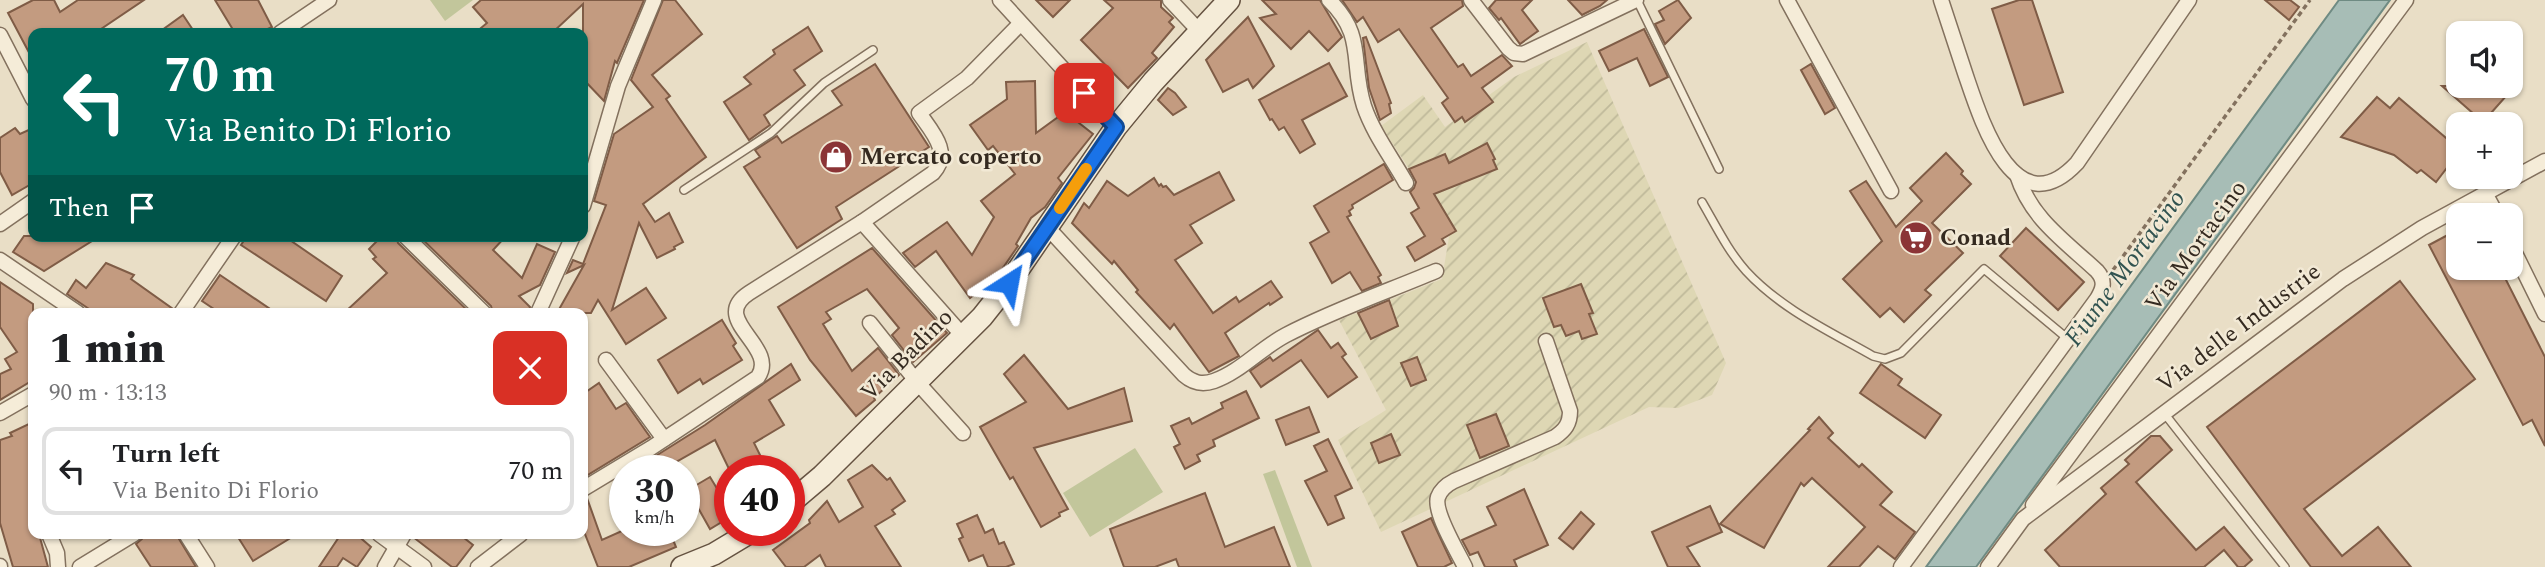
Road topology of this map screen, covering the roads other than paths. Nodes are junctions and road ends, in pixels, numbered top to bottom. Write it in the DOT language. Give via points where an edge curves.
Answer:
graph roads {
  1 [pos="329,0"];
  2 [pos="654,0"];
  3 [pos="1000,0"];
  4 [pos="1170,0"];
  5 [pos="1229,0"];
  6 [pos="1329,0"];
  7 [pos="1471,0"];
  8 [pos="1636,0"];
  9 [pos="1787,0"];
  10 [pos="1941,0"];
  11 [pos="2189,0"];
  12 [pos="2406,0"];
  13 [pos="1020,24"];
  14 [pos="287,28"];
  15 [pos="1200,32"];
  16 [pos="0,35"];
  17 [pos="873,50"];
  18 [pos="28,89"];
  19 [pos="1116,127"];
  20 [pos="2545,161"];
  21 [pos="1719,169"];
  22 [pos="2017,174"];
  23 [pos="1406,183"];
  24 [pos="588,189"];
  25 [pos="684,190"];
  26 [pos="1891,191"];
  27 [pos="2486,193"];
  28 [pos="1702,202"];
  29 [pos="2491,203"];
  30 [pos="28,204"];
  31 [pos="862,222"];
  32 [pos="0,224"];
  33 [pos="1047,227"];
  34 [pos="230,242"];
  35 [pos="411,242"];
  36 [pos="570,242"];
  37 [pos="0,260"];
  38 [pos="2523,269"];
  39 [pos="1436,271"];
  40 [pos="71,308"];
  41 [pos="184,308"];
  42 [pos="479,308"];
  43 [pos="540,308"];
  44 [pos="2545,314"];
  45 [pos="870,323"];
  46 [pos="964,337"];
  47 [pos="2067,338"];
  48 [pos="1546,341"];
  49 [pos="606,360"];
  50 [pos="917,382"];
  51 [pos="28,397"];
  52 [pos="0,413"];
  53 [pos="2163,413"];
  54 [pos="963,433"];
  55 [pos="664,439"];
  56 [pos="588,486"];
  57 [pos="805,490"];
  58 [pos="2023,519"];
  59 [pos="51,539"];
  60 [pos="126,539"];
  61 [pos="189,539"];
  62 [pos="386,539"];
  63 [pos="401,539"];
  64 [pos="514,539"];
  65 [pos="728,546"];
  66 [pos="396,547"];
  67 [pos="690,566"];
  68 [pos="58,567"];
  69 [pos="80,567"];
  70 [pos="207,567"];
  71 [pos="385,567"];
  72 [pos="424,567"];
  73 [pos="478,567"];
  74 [pos="1465,567"];
  75 [pos="1901,567"];
  76 [pos="1987,567"];
  77 [pos="2285,567"];
  1 -- 14 [label="street"];
  2 -- 24 [label="street" via="614,98"];
  3 -- 13 [label="street"];
  4 -- 15 [label="street"];
  5 -- 15 [label="street, Via Badino"];
  6 -- 23 [label="street" via="1351,29 1365,108"];
  7 -- 8 [label="street" via="1508,48 1523,54"];
  8 -- 21 [label="lane"];
  9 -- 26 [label="street"];
  10 -- 22 [label="street" via="1982,122 1997,152"];
  11 -- 22 [label="street" via="2073,167 2044,184 2030,183"];
  12 -- 58 [label="street, Via Mortacino"];
  13 -- 19 [label="street"];
  13 -- 31 [label="street" via="967,78 919,113 940,146 938,168"];
  15 -- 19 [label="street, Via Badino"];
  16 -- 18 [label="street"];
  17 -- 25 [label="lane" via="818,88 777,128"];
  19 -- 33 [label="street, Via Badino"];
  20 -- 27 [label="street, Via delle Industrie"];
  22 -- 47 [label="street" via="2041,220 2097,271 2104,283"];
  27 -- 29 [label="street"];
  27 -- 53 [label="street, Via delle Industrie" via="2350,275"];
  28 -- 47 [label="lane" via="1730,251 1754,279 1789,308 1873,356 1885,359 1901,353 1984,269"];
  30 -- 32 [label="street"];
  31 -- 46 [label="street"];
  31 -- 55 [label="street" via="749,293 736,306 739,322 762,360 761,372"];
  33 -- 39 [label="street" via="1184,375 1197,383 1227,375 1301,327"];
  33 -- 46 [label="street, Via Badino"];
  34 -- 41 [label="street"];
  35 -- 42 [label="street"];
  36 -- 43 [label="street"];
  37 -- 40 [label="street"];
  38 -- 44 [label="street"];
  45 -- 50 [label="street"];
  46 -- 50 [label="street, Via Badino"];
  47 -- 75 [label="street"];
  48 -- 74 [label="street" via="1569,408 1565,429 1454,481 1438,496 1440,514"];
  49 -- 55 [label="street"];
  50 -- 54 [label="street"];
  50 -- 57 [label="street, Via Badino"];
  51 -- 52 [label="street"];
  53 -- 58 [label="street, Via delle Industrie"];
  53 -- 77 [label="lane"];
  55 -- 56 [label="street"];
  58 -- 76 [label="street, Via delle Industrie"];
  59 -- 68 [label="street"];
  60 -- 69 [label="street"];
  61 -- 70 [label="street"];
  62 -- 66 [label="street"];
  63 -- 66 [label="street"];
  64 -- 73 [label="street"];
  65 -- 67 [label="street"];
  66 -- 71 [label="street"];
  66 -- 72 [label="street"];
}
